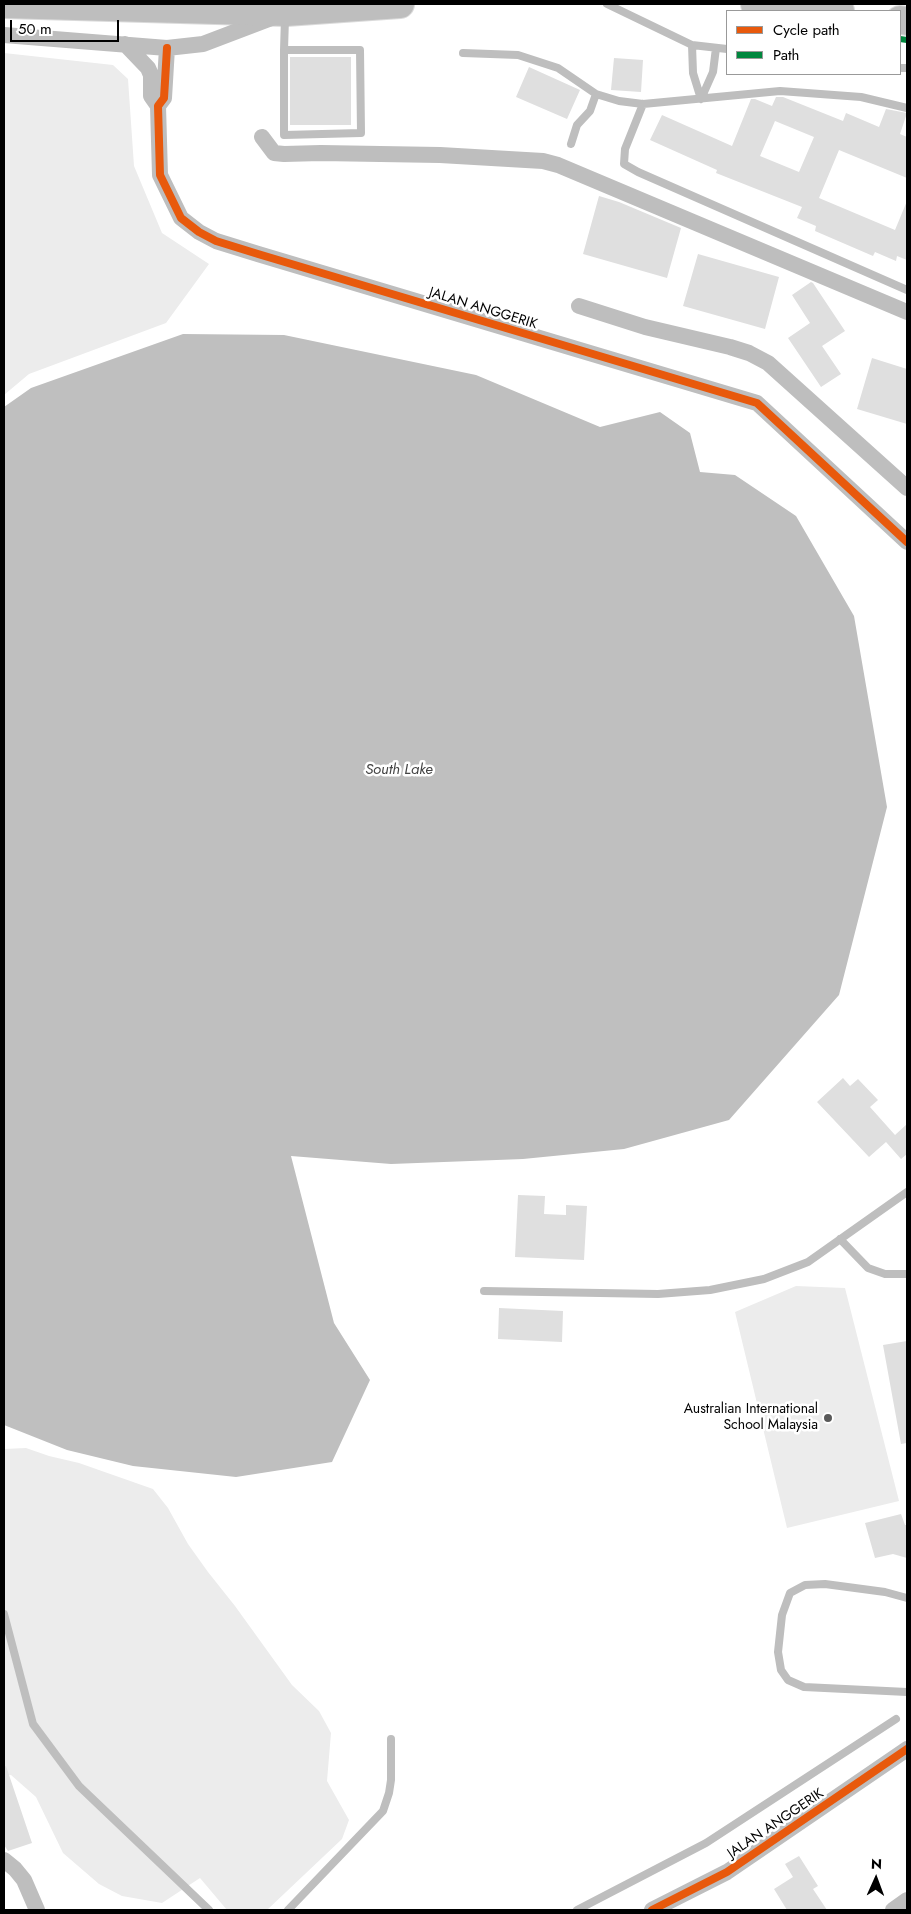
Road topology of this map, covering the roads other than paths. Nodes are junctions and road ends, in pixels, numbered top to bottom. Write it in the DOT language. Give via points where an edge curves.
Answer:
graph roads {
  1 [pos="4,4"];
  2 [pos="400,4"];
  3 [pos="607,4"];
  4 [pos="755,4"];
  5 [pos="824,8"];
  6 [pos="286,12"];
  7 [pos="4,35"];
  8 [pos="126,44"];
  9 [pos="692,45"];
  10 [pos="167,48"];
  11 [pos="716,48"];
  12 [pos="726,49"];
  13 [pos="284,50"];
  14 [pos="463,53"];
  15 [pos="596,94"];
  16 [pos="701,98"];
  17 [pos="643,104"];
  18 [pos="158,106"];
  19 [pos="907,108"];
  20 [pos="262,137"];
  21 [pos="571,144"];
  22 [pos="907,290"];
  23 [pos="580,306"];
  24 [pos="907,312"];
  25 [pos="907,488"];
  26 [pos="907,540"];
  27 [pos="907,1192"];
  28 [pos="840,1239"];
  29 [pos="907,1274"];
  30 [pos="484,1291"];
  31 [pos="907,1598"];
  32 [pos="4,1614"];
  33 [pos="907,1692"];
  34 [pos="896,1719"];
  35 [pos="391,1739"];
  36 [pos="907,1749"];
  37 [pos="4,1860"];
  38 [pos="907,1900"];
  39 [pos="37,1910"];
  40 [pos="209,1910"];
  41 [pos="288,1910"];
  42 [pos="577,1910"];
  43 [pos="652,1910"];
  44 [pos="893,1910"];
  1 -- 6 [label="highway"];
  2 -- 6 [label="highway"];
  3 -- 9 [label="lane"];
  4 -- 5 [label="highway"];
  6 -- 10 [label="street" via="203,44"];
  6 -- 13 [label="lane"];
  7 -- 8 [label="street"];
  8 -- 10 [label="street"];
  8 -- 18 [label="street, JALAN ANGGERIK" via="148,68 151,96"];
  9 -- 11 [label="lane"];
  9 -- 16 [label="lane" via="693,73"];
  10 -- 18 [label="street, JALAN ANGGERIK" via="164,98"];
  11 -- 12 [label="lane"];
  11 -- 16 [label="lane" via="713,72"];
  13 -- 13 [label="lane" via="284,135 361,133 360,50"];
  14 -- 15 [label="lane" via="518,55 558,68"];
  15 -- 17 [label="lane"];
  15 -- 21 [label="lane" via="590,111 577,125"];
  16 -- 17 [label="lane"];
  16 -- 19 [label="lane" via="780,91 861,97"];
  17 -- 22 [label="lane" via="625,150 624,164"];
  18 -- 26 [label="street, JALAN ANGGERIK" via="160,175 181,218 199,232 258,254 757,403"];
  20 -- 24 [label="street" via="274,153 284,154 430,155 543,161"];
  23 -- 25 [label="street" via="645,327 730,347 768,363"];
  27 -- 28 [label="lane"];
  28 -- 29 [label="lane" via="868,1268 885,1274"];
  28 -- 30 [label="lane" via="808,1262 764,1279 710,1290 658,1294"];
  31 -- 33 [label="lane" via="885,1592 805,1584 790,1593 778,1634 778,1652 781,1670 788,1680 804,1687"];
  32 -- 40 [label="lane" via="33,1724 79,1786"];
  34 -- 42 [label="lane" via="706,1843"];
  35 -- 41 [label="lane" via="391,1780 383,1811"];
  36 -- 43 [label="street, JALAN ANGGERIK" via="727,1872"];
  37 -- 39 [label="street" via="24,1880"];
  38 -- 44 [label="street"];
}
